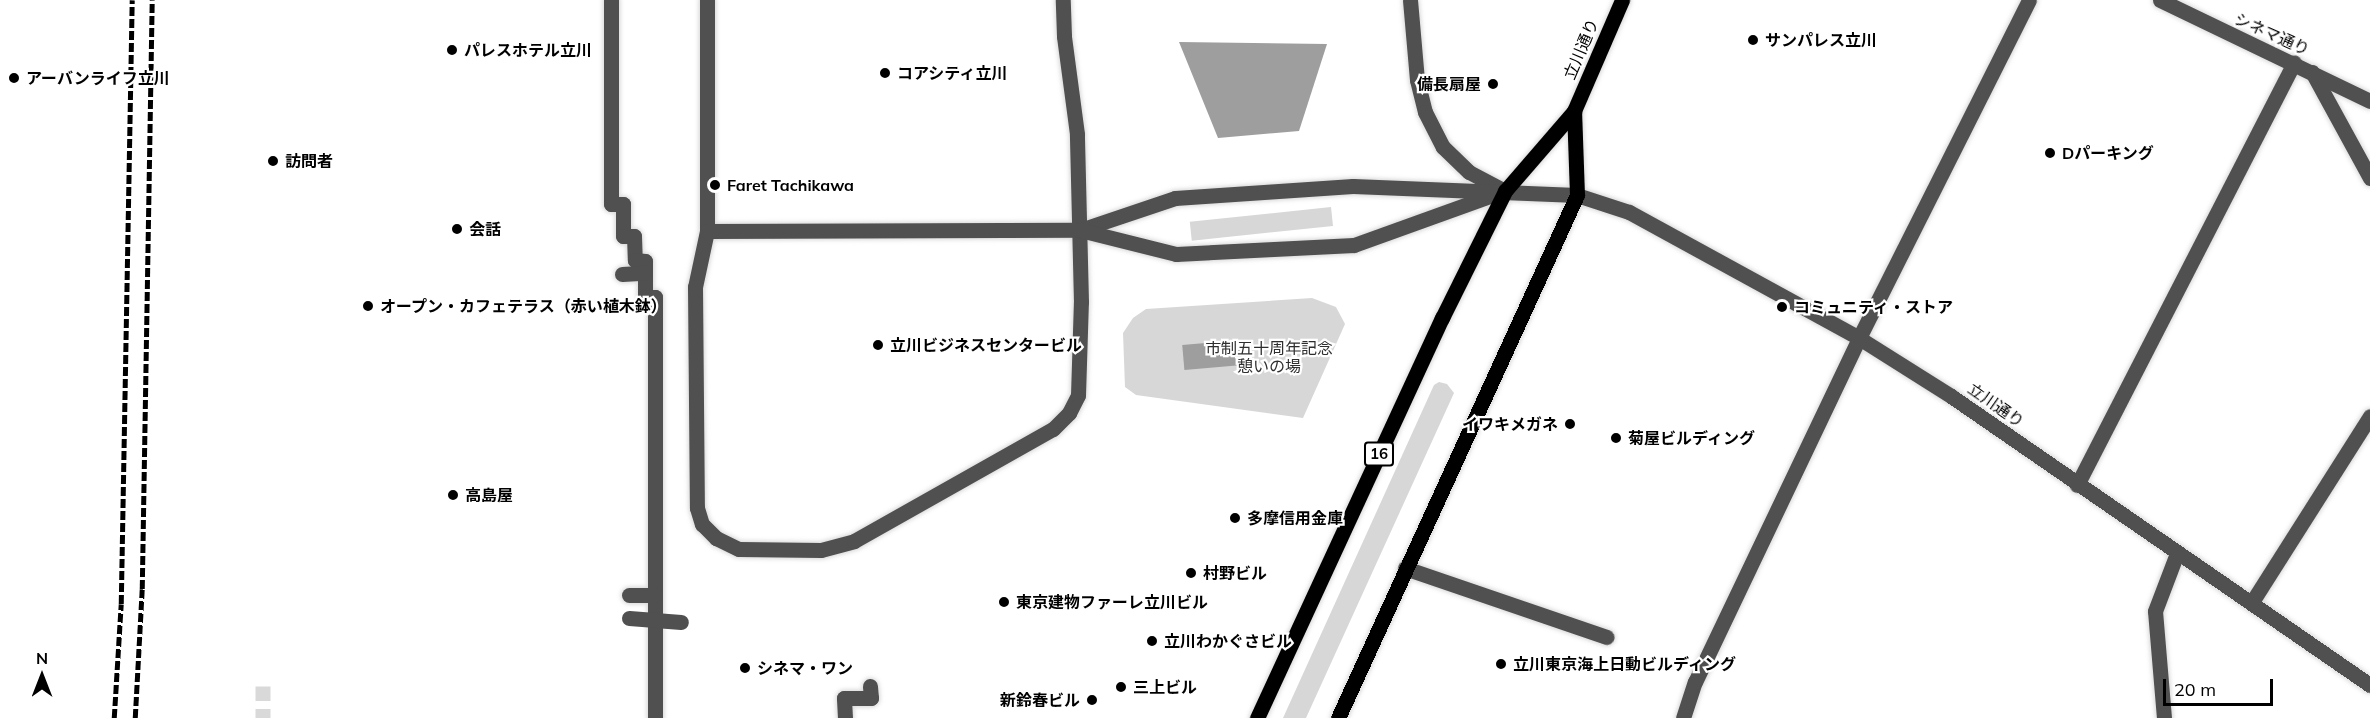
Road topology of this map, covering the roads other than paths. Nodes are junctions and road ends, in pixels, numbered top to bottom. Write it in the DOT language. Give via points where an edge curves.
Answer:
graph roads {
  1 [pos="611,0"];
  2 [pos="707,0"];
  3 [pos="1064,0"];
  4 [pos="1410,0"];
  5 [pos="1622,0"];
  6 [pos="2029,0"];
  7 [pos="2160,0"];
  8 [pos="2294,63"];
  9 [pos="2312,72"];
  10 [pos="2370,102"];
  11 [pos="1574,111"];
  12 [pos="2370,178"];
  13 [pos="1505,191"];
  14 [pos="1577,195"];
  15 [pos="1080,230"];
  16 [pos="707,231"];
  17 [pos="644,273"];
  18 [pos="622,274"];
  19 [pos="1859,338"];
  20 [pos="2370,416"];
  21 [pos="2078,485"];
  22 [pos="2177,553"];
  23 [pos="1405,568"];
  24 [pos="629,595"];
  25 [pos="655,595"];
  26 [pos="2252,602"];
  27 [pos="629,618"];
  28 [pos="681,622"];
  29 [pos="1607,637"];
  30 [pos="2370,685"];
  31 [pos="870,686"];
  32 [pos="655,718"];
  33 [pos="845,718"];
  34 [pos="1257,718"];
  35 [pos="1338,718"];
  36 [pos="1683,718"];
  37 [pos="2164,718"];
  1 -- 17 [label="street" via="606,184 611,204 623,204 623,236 634,236 635,260 645,261"];
  2 -- 16 [label="street"];
  3 -- 15 [label="street" via="1064,36 1077,134"];
  4 -- 13 [label="street" via="1417,80 1425,112 1443,147 1469,172"];
  5 -- 11 [label="main road, 立川通り / 16"];
  6 -- 19 [label="street"];
  7 -- 8 [label="street, シネマ通り"];
  8 -- 9 [label="street, シネマ通り"];
  8 -- 21 [label="street"];
  9 -- 10 [label="street, シネマ通り"];
  9 -- 12 [label="street"];
  11 -- 13 [label="main road, 16"];
  11 -- 14 [label="main road, 16"];
  13 -- 14 [label="street, 立川通り"];
  13 -- 15 [label="street, 立川通り" via="1353,186 1175,198"];
  13 -- 15 [label="street" via="1354,245 1176,254"];
  13 -- 34 [label="main road, 16"];
  14 -- 19 [label="street, 立川通り" via="1629,212"];
  14 -- 23 [label="main road, 16"];
  15 -- 16 [label="street"];
  15 -- 16 [label="street" via="1078,395 1069,413 1053,429 854,541 821,550 739,549 716,538 702,524 694,482 695,287"];
  17 -- 18 [label="street"];
  17 -- 25 [label="street" via="645,297 655,297"];
  19 -- 21 [label="street, 立川通り" via="1951,396"];
  19 -- 36 [label="street" via="1695,682"];
  20 -- 26 [label="street"];
  21 -- 22 [label="street, 立川通り"];
  22 -- 26 [label="street, 立川通り"];
  22 -- 37 [label="street" via="2156,611"];
  23 -- 29 [label="street"];
  23 -- 35 [label="main road, 16"];
  24 -- 25 [label="street"];
  25 -- 32 [label="street"];
  26 -- 30 [label="street, 立川通り"];
  27 -- 28 [label="street, bridge"];
  31 -- 33 [label="street" via="871,698 844,698"];
}
